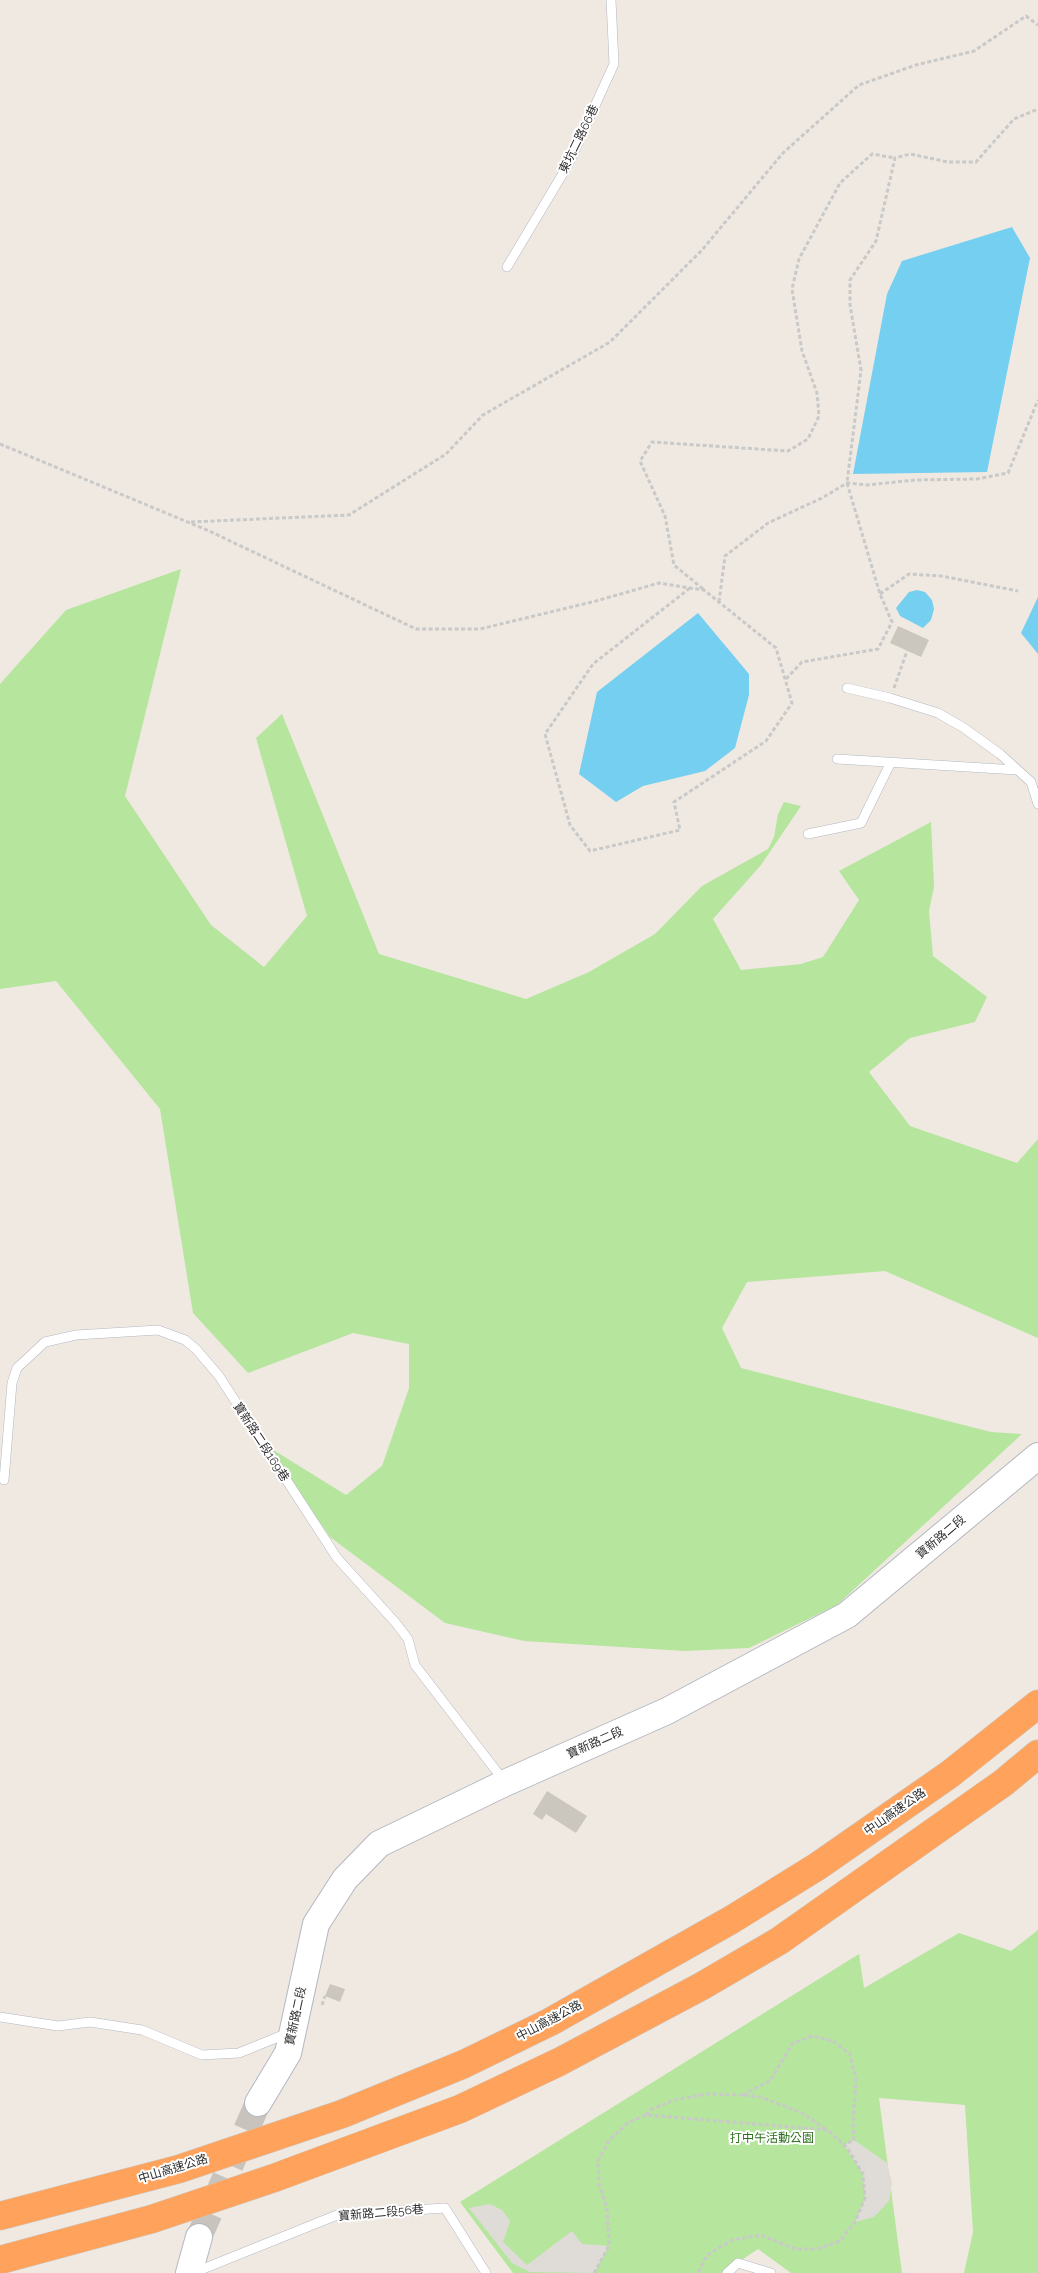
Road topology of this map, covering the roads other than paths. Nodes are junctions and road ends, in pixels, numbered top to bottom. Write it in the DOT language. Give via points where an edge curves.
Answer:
graph roads {
  1 [pos="611,0"];
  2 [pos="507,266"];
  3 [pos="847,688"];
  4 [pos="837,758"];
  5 [pos="891,762"];
  6 [pos="1017,770"];
  7 [pos="1038,804"];
  8 [pos="808,834"];
  9 [pos="1038,1456"];
  10 [pos="4,1480"];
  11 [pos="1038,1704"];
  12 [pos="1038,1754"];
  13 [pos="506,1783"];
  14 [pos="0,2018"];
  15 [pos="293,2030"];
  16 [pos="258,2103"];
  17 [pos="0,2216"];
  18 [pos="199,2237"];
  19 [pos="0,2260"];
  20 [pos="191,2273"];
  21 [pos="486,2273"];
  22 [pos="727,2273"];
  23 [pos="771,2273"];
  1 -- 2 [label="lane, 東坑二路66巷" via="614,64 568,165"];
  3 -- 6 [label="lane" via="938,714 964,728"];
  4 -- 5 [label="lane"];
  5 -- 6 [label="lane"];
  5 -- 8 [label="lane" via="861,823"];
  6 -- 7 [label="lane" via="1031,782"];
  9 -- 13 [label="street, 寶新路二段" via="847,1615 667,1712"];
  10 -- 13 [label="lane, 寶新路二段169巷" via="12,1383 17,1368 46,1342 76,1335 158,1330 185,1340 196,1348 219,1376 337,1558 408,1639 415,1665"];
  11 -- 17 [label="highway, 中山高速公路" via="950,1774 818,1866 731,1920 550,2022 464,2064 342,2114 179,2168"];
  12 -- 19 [label="highway" via="1003,1783 779,1941 559,2062 460,2109 274,2178 152,2219"];
  13 -- 15 [label="street, 寶新路二段" via="379,1844 345,1879 316,1924"];
  14 -- 15 [label="lane" via="58,2026 90,2022 142,2030 202,2055 239,2053"];
  15 -- 16 [label="street, 寶新路二段" via="288,2053"];
  18 -- 20 [label="street"];
  20 -- 21 [label="lane, 寶新路二段56巷" via="337,2215 445,2208"];
  22 -- 23 [label="lane" via="738,2263"];
}
